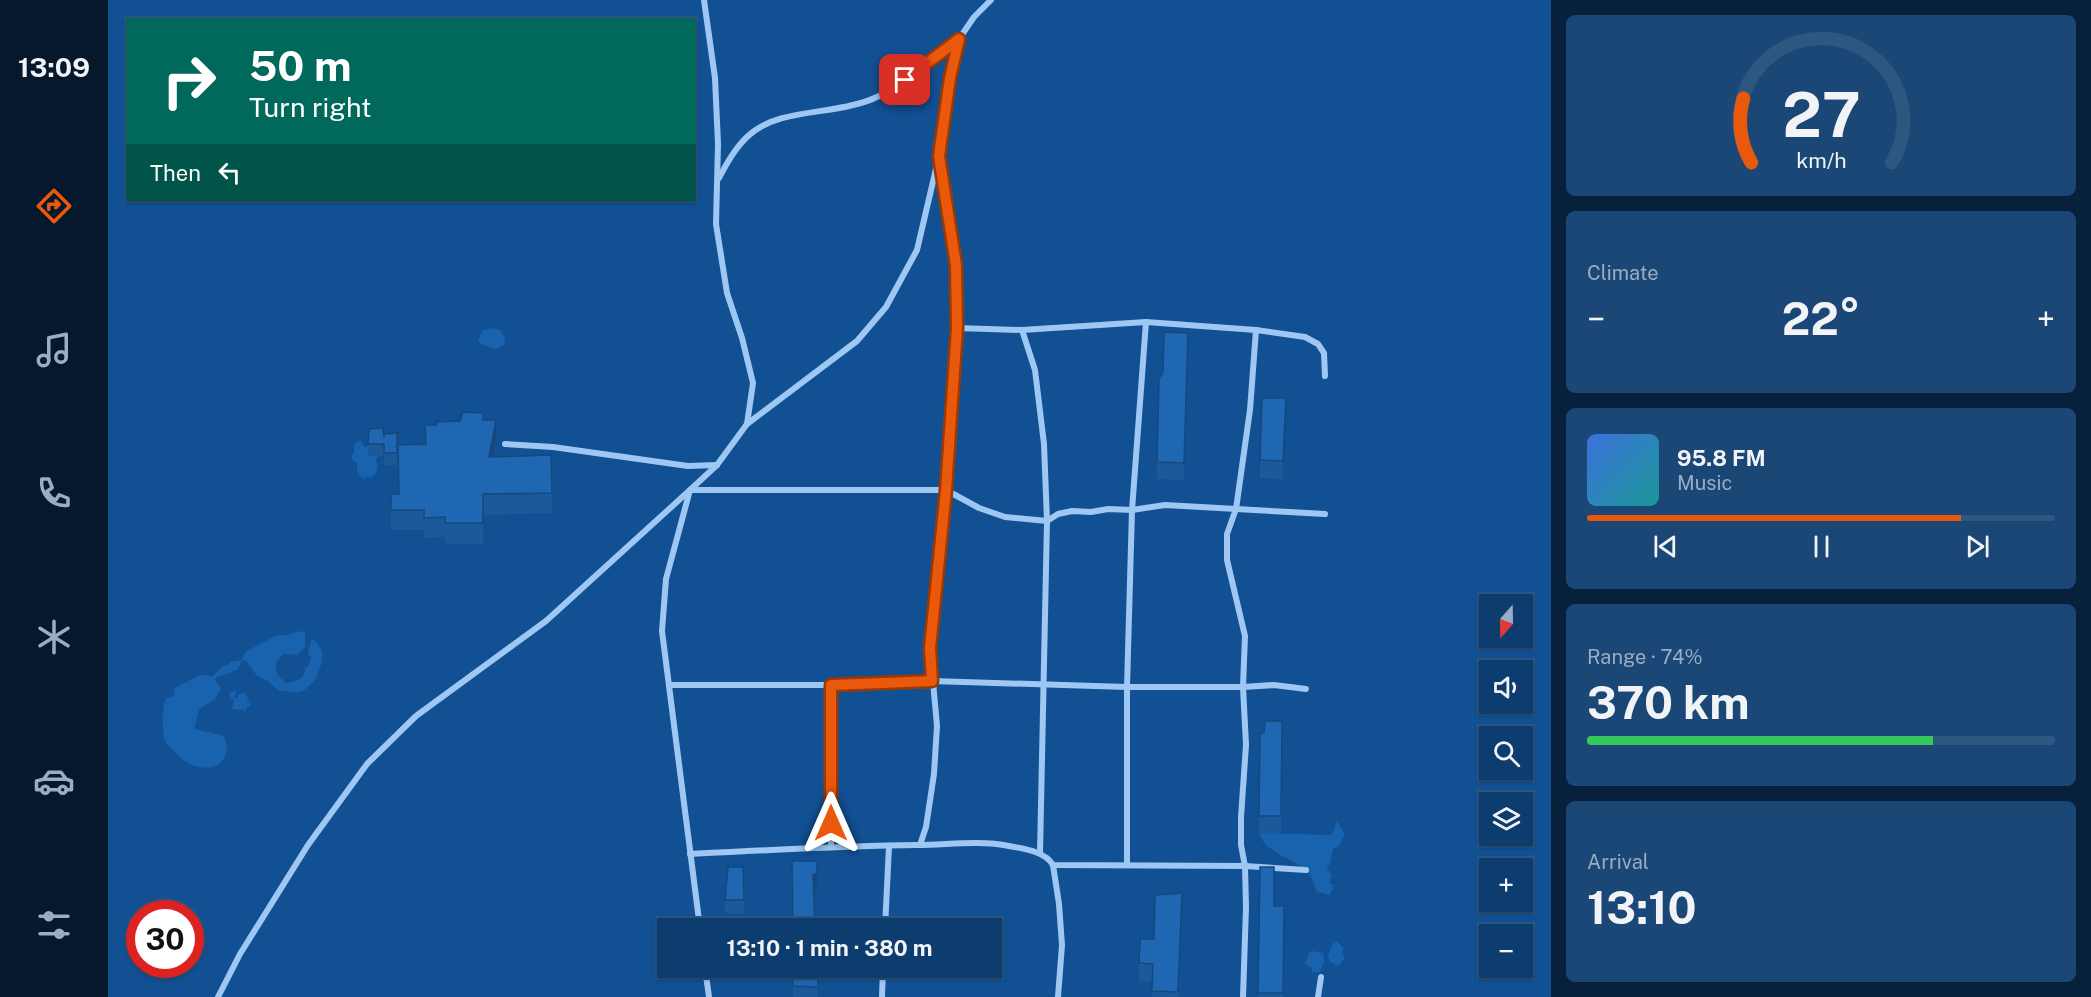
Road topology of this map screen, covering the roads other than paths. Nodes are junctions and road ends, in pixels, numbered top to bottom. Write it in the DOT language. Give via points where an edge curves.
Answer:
graph roads {
  1 [pos="704,0"];
  2 [pos="992,0"];
  3 [pos="959,39"];
  4 [pos="939,156"];
  5 [pos="717,181"];
  6 [pos="1146,322"];
  7 [pos="957,328"];
  8 [pos="1022,330"];
  9 [pos="1256,330"];
  10 [pos="1325,376"];
  11 [pos="747,424"];
  12 [pos="505,444"];
  13 [pos="717,465"];
  14 [pos="690,490"];
  15 [pos="946,490"];
  16 [pos="1236,509"];
  17 [pos="1132,510"];
  18 [pos="1325,514"];
  19 [pos="1047,521"];
  20 [pos="932,681"];
  21 [pos="1043,684"];
  22 [pos="669,685"];
  23 [pos="831,685"];
  24 [pos="1126,687"];
  25 [pos="1243,687"];
  26 [pos="1306,689"];
  27 [pos="920,845"];
  28 [pos="831,846"];
  29 [pos="889,846"];
  30 [pos="1040,853"];
  31 [pos="690,854"];
  32 [pos="1127,864"];
  33 [pos="1053,865"];
  34 [pos="1245,866"];
  35 [pos="1306,870"];
  36 [pos="699,918"];
  37 [pos="885,918"];
  38 [pos="1321,977"];
  39 [pos="706,978"];
  40 [pos="883,978"];
  41 [pos="218,997"];
  42 [pos="709,997"];
  43 [pos="882,997"];
  44 [pos="1058,997"];
  45 [pos="1243,997"];
  46 [pos="1318,997"];
  1 -- 5 [label="street" via="715,78"];
  2 -- 3 [label="street"];
  3 -- 4 [label="street"];
  3 -- 5 [label="street" via="882,95 769,123 749,135 732,154"];
  4 -- 7 [label="street" via="956,265"];
  4 -- 11 [label="street" via="917,250 886,307 857,341"];
  5 -- 11 [label="street" via="716,224 727,293 753,384"];
  6 -- 8 [label="street"];
  6 -- 9 [label="street"];
  6 -- 17 [label="street"];
  7 -- 8 [label="street"];
  7 -- 15 [label="street"];
  8 -- 19 [label="street" via="1035,370 1044,444"];
  9 -- 10 [label="street" via="1305,337 1318,344 1324,353"];
  9 -- 16 [label="street"];
  11 -- 13 [label="street"];
  12 -- 13 [label="street" via="688,466"];
  13 -- 14 [label="street"];
  14 -- 15 [label="street"];
  14 -- 22 [label="street" via="666,579 662,631"];
  14 -- 41 [label="street" via="546,621 416,717 367,764 308,845"];
  15 -- 19 [label="street" via="1005,517"];
  15 -- 20 [label="street" via="930,648"];
  16 -- 17 [label="street" via="1165,505"];
  16 -- 18 [label="street"];
  16 -- 25 [label="street" via="1227,534 1227,560 1245,636"];
  17 -- 19 [label="street" via="1072,511"];
  17 -- 24 [label="street"];
  19 -- 21 [label="street"];
  20 -- 21 [label="street"];
  20 -- 23 [label="street"];
  20 -- 27 [label="street" via="937,726 934,774"];
  21 -- 24 [label="street"];
  21 -- 30 [label="street"];
  22 -- 23 [label="street"];
  22 -- 31 [label="street"];
  23 -- 28 [label="street"];
  24 -- 25 [label="street"];
  24 -- 32 [label="street"];
  25 -- 26 [label="street"];
  25 -- 34 [label="street" via="1246,745 1241,845"];
  27 -- 29 [label="street"];
  27 -- 30 [label="street" via="1007,845"];
  28 -- 29 [label="street"];
  28 -- 31 [label="street"];
  29 -- 37 [label="street"];
  30 -- 33 [label="street"];
  31 -- 36 [label="street"];
  32 -- 33 [label="street"];
  32 -- 34 [label="street"];
  33 -- 44 [label="street" via="1062,945"];
  34 -- 35 [label="street"];
  34 -- 45 [label="street"];
  38 -- 46 [label="street"];
  39 -- 42 [label="street"];
  40 -- 43 [label="street"];
}
